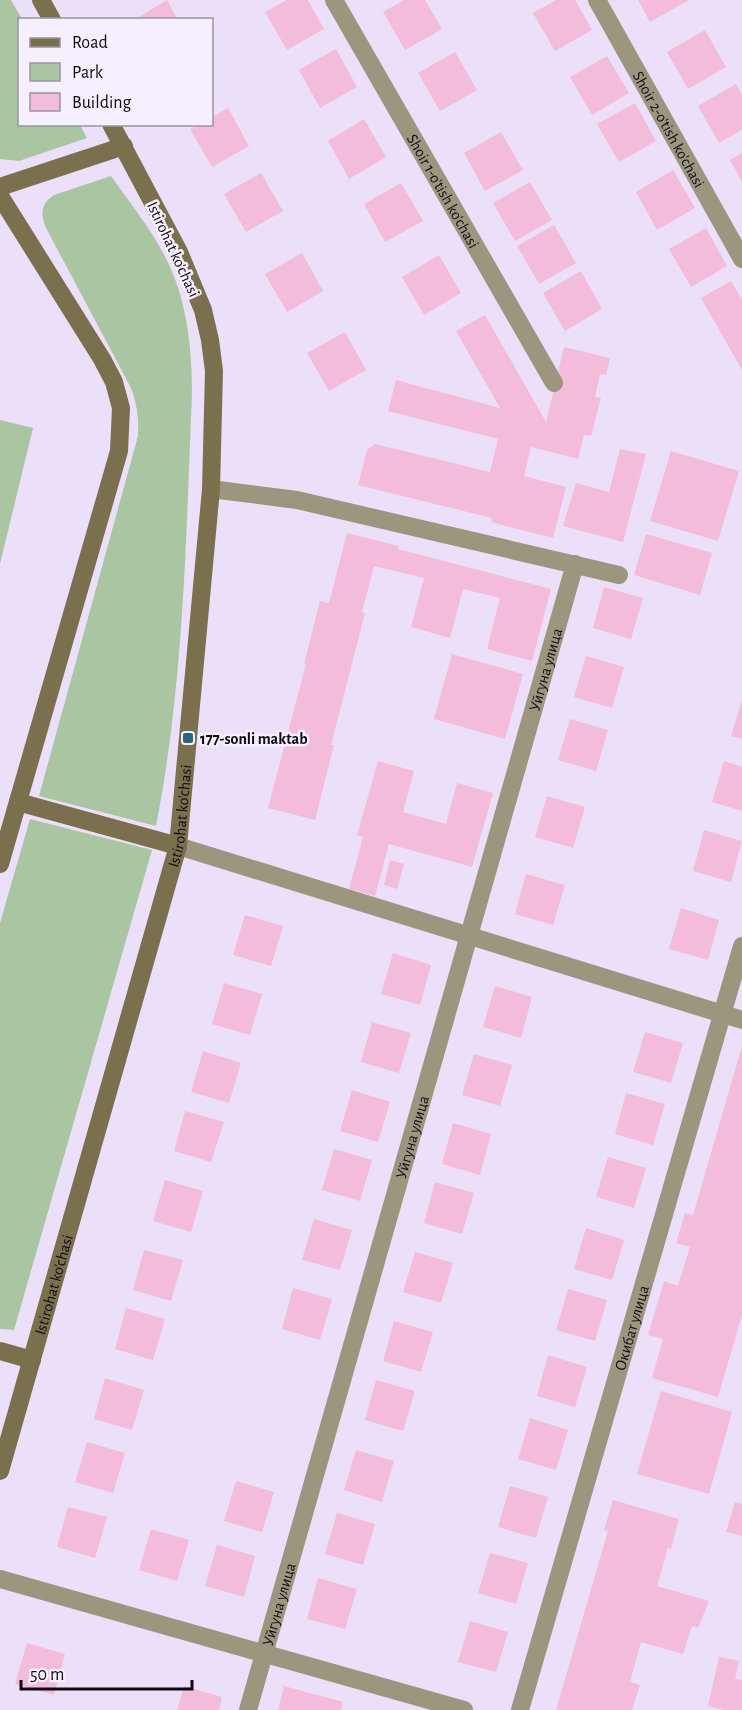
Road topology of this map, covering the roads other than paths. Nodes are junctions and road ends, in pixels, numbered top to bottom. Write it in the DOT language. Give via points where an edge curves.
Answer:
graph roads {
  1 [pos="41,0"];
  2 [pos="334,0"];
  3 [pos="597,0"];
  4 [pos="51,18"];
  5 [pos="112,126"];
  6 [pos="124,147"];
  7 [pos="0,187"];
  8 [pos="0,196"];
  9 [pos="742,259"];
  10 [pos="554,382"];
  11 [pos="211,489"];
  12 [pos="575,564"];
  13 [pos="619,575"];
  14 [pos="18,802"];
  15 [pos="178,846"];
  16 [pos="0,864"];
  17 [pos="469,936"];
  18 [pos="742,946"];
  19 [pos="722,1014"];
  20 [pos="742,1020"];
  21 [pos="0,1352"];
  22 [pos="32,1360"];
  23 [pos="0,1471"];
  24 [pos="0,1579"];
  25 [pos="265,1652"];
  26 [pos="249,1710"];
  27 [pos="464,1710"];
  28 [pos="520,1710"];
  1 -- 4 [label="main road"];
  2 -- 10 [label="street, Shoir 1-o'tish ko'chasi"];
  3 -- 9 [label="street, Shoir 2-o'tish ko'chasi"];
  5 -- 6 [label="main road, Istirohat ko'chasi"];
  6 -- 7 [label="main road"];
  6 -- 11 [label="main road, Istirohat ko'chasi" via="192,281 210,340 214,371"];
  8 -- 14 [label="main road" via="102,359 118,394 122,422 119,451"];
  11 -- 12 [label="street" via="297,501"];
  11 -- 15 [label="main road, Istirohat ko'chasi"];
  12 -- 13 [label="street"];
  12 -- 17 [label="street, Уйгуна улица"];
  14 -- 15 [label="main road"];
  14 -- 16 [label="main road"];
  15 -- 17 [label="street"];
  15 -- 22 [label="main road, Istirohat ko'chasi"];
  17 -- 19 [label="street"];
  17 -- 25 [label="street, Уйгуна улица"];
  18 -- 19 [label="street, Окибат улица"];
  19 -- 20 [label="street"];
  19 -- 28 [label="street, Окибат улица"];
  21 -- 22 [label="main road"];
  22 -- 23 [label="main road, Istirohat ko'chasi"];
  24 -- 25 [label="street"];
  25 -- 26 [label="street, Уйгуна улица"];
  25 -- 27 [label="street"];
}
